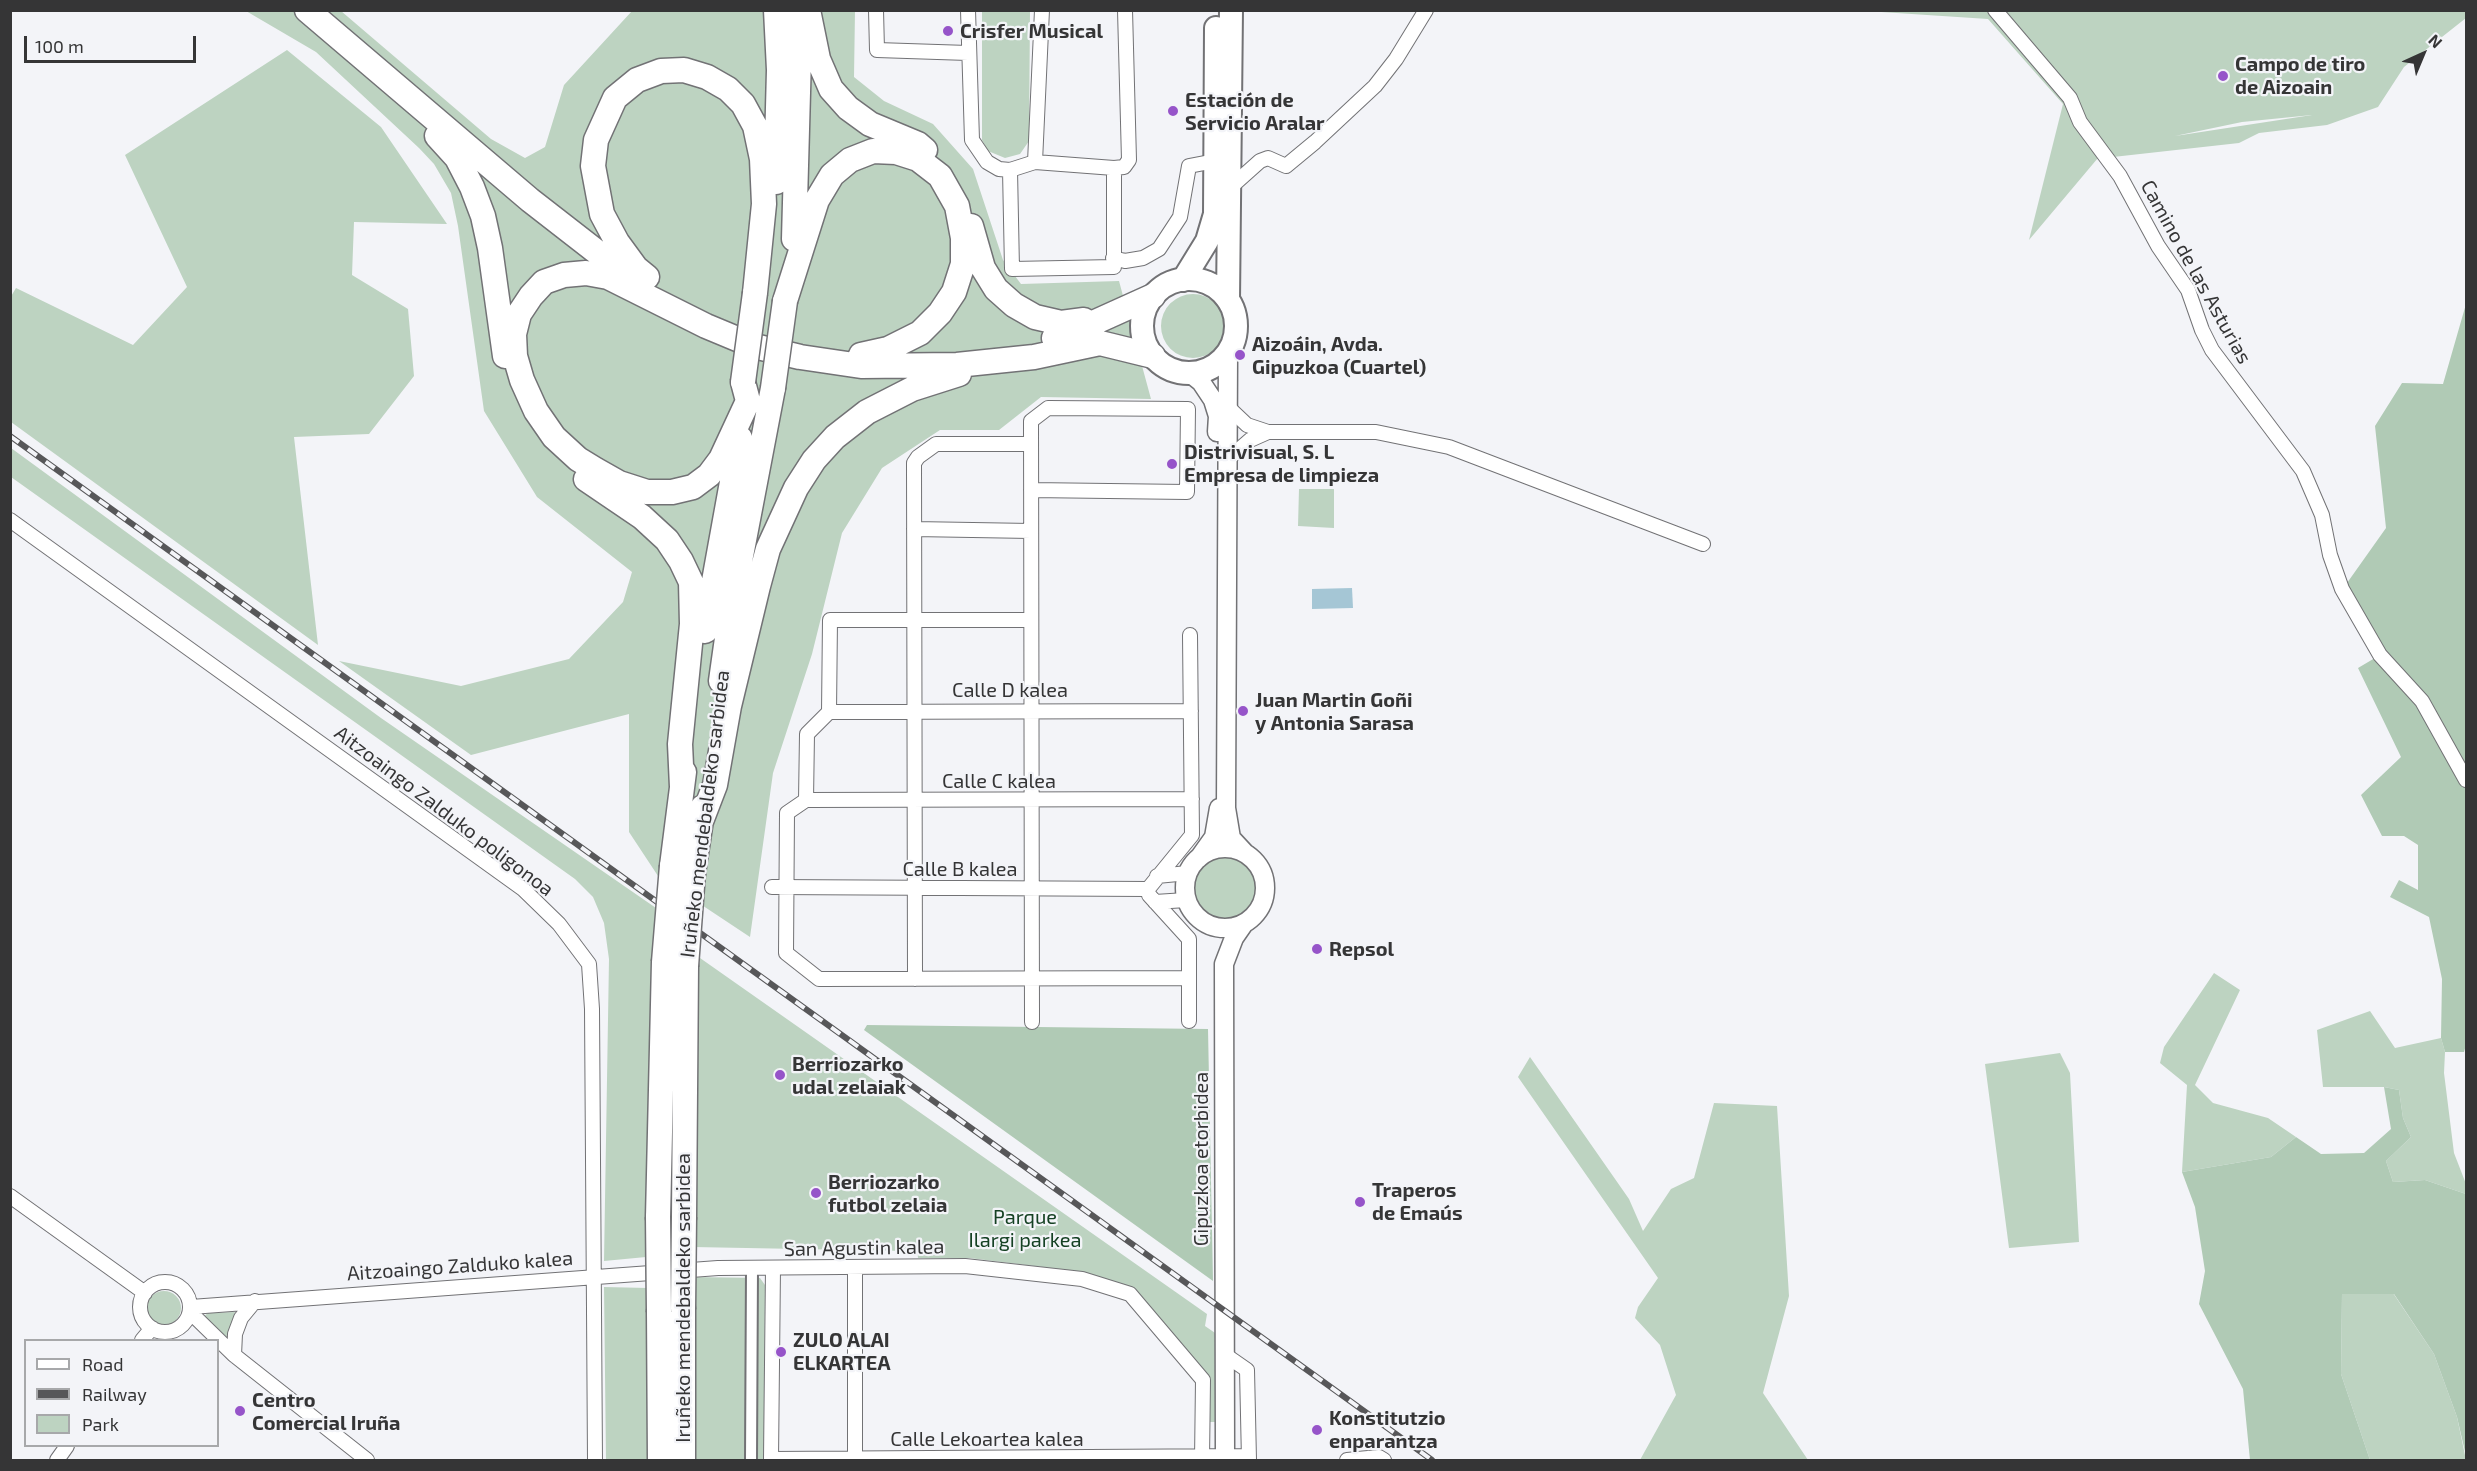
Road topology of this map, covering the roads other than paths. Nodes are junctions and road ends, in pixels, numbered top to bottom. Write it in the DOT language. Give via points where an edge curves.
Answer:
graph roads {
  1 [pos="295,10"];
  2 [pos="307,10"];
  3 [pos="776,10"];
  4 [pos="797,10"];
  5 [pos="808,10"];
  6 [pos="876,10"];
  7 [pos="968,10"];
  8 [pos="1042,10"];
  9 [pos="1125,10"];
  10 [pos="1216,10"];
  11 [pos="1231,10"];
  12 [pos="1426,10"];
  13 [pos="1995,10"];
  14 [pos="969,53"];
  15 [pos="416,112"];
  16 [pos="1215,161"];
  17 [pos="1035,162"];
  18 [pos="1114,168"];
  19 [pos="1010,170"];
  20 [pos="1232,186"];
  21 [pos="1113,258"];
  22 [pos="1184,280"];
  23 [pos="637,290"];
  24 [pos="768,296"];
  25 [pos="1154,296"];
  26 [pos="1228,300"];
  27 [pos="1107,317"];
  28 [pos="706,318"];
  29 [pos="1228,353"];
  30 [pos="861,355"];
  31 [pos="1153,356"];
  32 [pos="1034,357"];
  33 [pos="1191,374"];
  34 [pos="753,388"];
  35 [pos="1228,407"];
  36 [pos="1268,432"];
  37 [pos="1031,444"];
  38 [pos="1227,460"];
  39 [pos="1031,490"];
  40 [pos="10,520"];
  41 [pos="914,529"];
  42 [pos="1031,531"];
  43 [pos="1703,544"];
  44 [pos="914,620"];
  45 [pos="1032,620"];
  46 [pos="1190,635"];
  47 [pos="913,709"];
  48 [pos="1032,710"];
  49 [pos="1191,711"];
  50 [pos="829,712"];
  51 [pos="2466,780"];
  52 [pos="682,788"];
  53 [pos="1192,798"];
  54 [pos="806,800"];
  55 [pos="1032,800"];
  56 [pos="914,801"];
  57 [pos="700,824"];
  58 [pos="1244,852"];
  59 [pos="1198,858"];
  60 [pos="683,870"];
  61 [pos="1188,873"];
  62 [pos="1157,876"];
  63 [pos="779,887"];
  64 [pos="915,888"];
  65 [pos="1032,889"];
  66 [pos="1148,889"];
  67 [pos="1186,900"];
  68 [pos="1155,902"];
  69 [pos="1208,925"];
  70 [pos="1243,926"];
  71 [pos="675,964"];
  72 [pos="1224,964"];
  73 [pos="1032,978"];
  74 [pos="1188,978"];
  75 [pos="915,979"];
  76 [pos="1188,1021"];
  77 [pos="1032,1023"];
  78 [pos="10,1196"];
  79 [pos="855,1267"];
  80 [pos="752,1268"];
  81 [pos="773,1268"];
  82 [pos="592,1276"];
  83 [pos="145,1293"];
  84 [pos="255,1301"];
  85 [pos="190,1310"];
  86 [pos="152,1328"];
  87 [pos="144,1339"];
  88 [pos="218,1339"];
  89 [pos="219,1340"];
  90 [pos="1224,1354"];
  91 [pos="234,1355"];
  92 [pos="66,1447"];
  93 [pos="1225,1458"];
  94 [pos="1249,1458"];
  95 [pos="1202,1459"];
  96 [pos="1381,1459"];
  97 [pos="855,1460"];
  98 [pos="57,1461"];
  99 [pos="367,1461"];
  100 [pos="595,1461"];
  101 [pos="660,1461"];
  102 [pos="683,1461"];
  103 [pos="751,1461"];
  104 [pos="1347,1461"];
  1 -- 15 [label="highway"];
  2 -- 28 [label="highway" via="603,258 641,285"];
  3 -- 24 [label="highway" via="777,173"];
  4 -- 24 [label="highway" via="796,219"];
  5 -- 27 [label="highway" via="818,59 831,89 870,124 918,144 944,166 958,185 983,268 996,289 1035,317 1061,323"];
  6 -- 14 [label="street" via="877,50"];
  7 -- 14 [label="street"];
  8 -- 17 [label="street"];
  9 -- 18 [label="street" via="1129,160 1124,167"];
  10 -- 16 [label="highway"];
  11 -- 20 [label="highway"];
  12 -- 20 [label="street" via="1375,86 1286,166 1268,158"];
  13 -- 51 [label="street, Camino de las Asturias" via="2070,98 2080,122 2120,176 2158,246 2188,290 2212,350 2303,471 2322,515 2342,590 2380,655 2422,701"];
  14 -- 19 [label="street" via="972,140 987,162"];
  15 -- 23 [label="highway" via="582,251"];
  15 -- 52 [label="highway" via="456,158 472,187 490,248 508,377 537,435 562,462 642,517 667,540 691,582 691,635 680,744"];
  16 -- 21 [label="street" via="1189,166 1180,217 1159,249 1143,258"];
  16 -- 22 [label="highway" via="1215,214 1208,240"];
  17 -- 18 [label="street"];
  17 -- 19 [label="street"];
  18 -- 21 [label="street"];
  19 -- 21 [label="street" via="1012,269 1114,267"];
  20 -- 26 [label="highway"];
  22 -- 25 [label="highway" via="1172,282"];
  22 -- 26 [label="highway" via="1209,284"];
  23 -- 32 [label="highway" via="754,346 800,357 861,366 916,368"];
  23 -- 34 [label="highway" via="608,277 564,275 544,282 519,314 514,334 515,356 531,401 554,437 578,459 619,483 647,492 693,487 721,459"];
  24 -- 28 [label="highway" via="762,159 755,126 744,104 728,88 684,70 661,71 636,80 615,98 596,140 593,166 602,214 616,242 636,268"];
  24 -- 30 [label="highway" via="832,176 850,160 873,151 896,152 918,159 940,176 957,206 963,264 954,292 920,333 888,349"];
  24 -- 34 [label="highway, Iruñeko mendebaldeko sarbidea, bridge"];
  25 -- 27 [label="highway"];
  25 -- 31 [label="highway" via="1145,310 1142,326"];
  26 -- 29 [label="highway" via="1236,326"];
  27 -- 30 [label="highway" via="1071,333 960,357"];
  28 -- 30 [label="highway" via="756,337 804,349"];
  29 -- 33 [label="highway" via="1208,369"];
  29 -- 35 [label="main road"];
  31 -- 32 [label="highway" via="1100,342"];
  31 -- 33 [label="highway" via="1165,366"];
  32 -- 57 [label="highway" via="912,389 867,412 814,460 768,549 729,706 715,785"];
  33 -- 59 [label="main road" via="1213,400 1218,416 1219,816 1214,837"];
  34 -- 52 [label="highway, Iruñeko mendebaldeko sarbidea" via="710,596"];
  34 -- 57 [label="highway, Iruñeko mendebaldeko sarbidea" via="732,603"];
  35 -- 36 [label="street" via="1247,424"];
  35 -- 38 [label="main road"];
  36 -- 38 [label="street" via="1250,440"];
  36 -- 43 [label="street" via="1376,432 1449,447"];
  37 -- 39 [label="street"];
  37 -- 39 [label="street" via="1031,421 1048,408 1188,409 1187,492"];
  37 -- 41 [label="street" via="936,444 918,457 914,464"];
  38 -- 58 [label="main road" via="1226,808 1231,838"];
  39 -- 42 [label="street"];
  40 -- 82 [label="street, Aitzoaingo Zalduko poligonoa" via="523,889 559,924 589,964"];
  41 -- 42 [label="street"];
  41 -- 44 [label="street"];
  42 -- 45 [label="street"];
  44 -- 45 [label="street"];
  44 -- 47 [label="street"];
  44 -- 50 [label="street" via="830,620"];
  45 -- 48 [label="street"];
  46 -- 49 [label="street"];
  47 -- 48 [label="street, Calle D kalea"];
  47 -- 50 [label="street, Calle D kalea"];
  47 -- 56 [label="street"];
  48 -- 49 [label="street, Calle D kalea"];
  48 -- 55 [label="street"];
  49 -- 53 [label="street"];
  50 -- 54 [label="street" via="807,734"];
  52 -- 60 [label="highway, Iruñeko mendebaldeko sarbidea"];
  53 -- 55 [label="street, Calle C kalea"];
  53 -- 62 [label="street" via="1192,835"];
  54 -- 56 [label="street, Calle C kalea"];
  54 -- 63 [label="street" via="787,813"];
  55 -- 56 [label="street, Calle C kalea"];
  55 -- 65 [label="street"];
  56 -- 64 [label="street"];
  57 -- 60 [label="highway, Iruñeko mendebaldeko sarbidea"];
  58 -- 59 [label="main road" via="1221,848"];
  58 -- 70 [label="main road" via="1262,871 1266,896 1261,909"];
  59 -- 61 [label="main road"];
  60 -- 71 [label="highway, Iruñeko mendebaldeko sarbidea, bridge"];
  61 -- 62 [label="street"];
  61 -- 67 [label="main road"];
  62 -- 66 [label="street"];
  63 -- 64 [label="street, Calle B kalea"];
  63 -- 75 [label="street" via="786,953 819,979"];
  64 -- 65 [label="street, Calle B kalea"];
  64 -- 75 [label="street"];
  65 -- 66 [label="street, Calle B kalea"];
  65 -- 73 [label="street"];
  66 -- 68 [label="street"];
  67 -- 68 [label="street"];
  67 -- 69 [label="main road" via="1197,918"];
  68 -- 74 [label="street" via="1189,939"];
  69 -- 70 [label="main road" via="1220,929"];
  69 -- 72 [label="main road, Gipuzkoa etorbidea"];
  70 -- 72 [label="main road, Gipuzkoa etorbidea"];
  71 -- 101 [label="highway, Iruñeko mendebaldeko sarbidea, bridge" via="658,1217"];
  71 -- 102 [label="highway, Iruñeko mendebaldeko sarbidea, bridge" via="684,1217"];
  72 -- 90 [label="main road, Gipuzkoa etorbidea"];
  73 -- 74 [label="street"];
  73 -- 75 [label="street"];
  73 -- 77 [label="street"];
  74 -- 76 [label="street"];
  78 -- 83 [label="street"];
  79 -- 81 [label="street, San Agustin kalea"];
  79 -- 95 [label="street, San Agustin kalea" via="965,1266 1082,1279 1130,1294 1203,1380"];
  79 -- 97 [label="street"];
  80 -- 81 [label="street, San Agustin kalea"];
  80 -- 82 [label="street, San Agustin kalea"];
  80 -- 103 [label="street"];
  81 -- 97 [label="street, Calle Lekoartea kalea" via="771,1459"];
  82 -- 84 [label="street, Aitzoaingo Zalduko kalea"];
  82 -- 100 [label="street, Aitzoaingo Zalduko kalea"];
  83 -- 85 [label="street" via="158,1283 175,1284 182,1289"];
  83 -- 86 [label="street" via="140,1307"];
  84 -- 85 [label="street, Aitzoaingo Zalduko kalea"];
  84 -- 91 [label="street" via="241,1318"];
  85 -- 86 [label="street" via="181,1327 172,1332"];
  85 -- 88 [label="street"];
  86 -- 87 [label="street"];
  89 -- 91 [label="street"];
  90 -- 93 [label="main road, Gipuzkoa etorbidea"];
  90 -- 94 [label="street" via="1247,1370"];
  91 -- 99 [label="street"];
  92 -- 98 [label="street"];
  93 -- 94 [label="street"];
  93 -- 95 [label="street"];
  95 -- 97 [label="street, Calle Lekoartea kalea"];
  96 -- 104 [label="street"];
}
